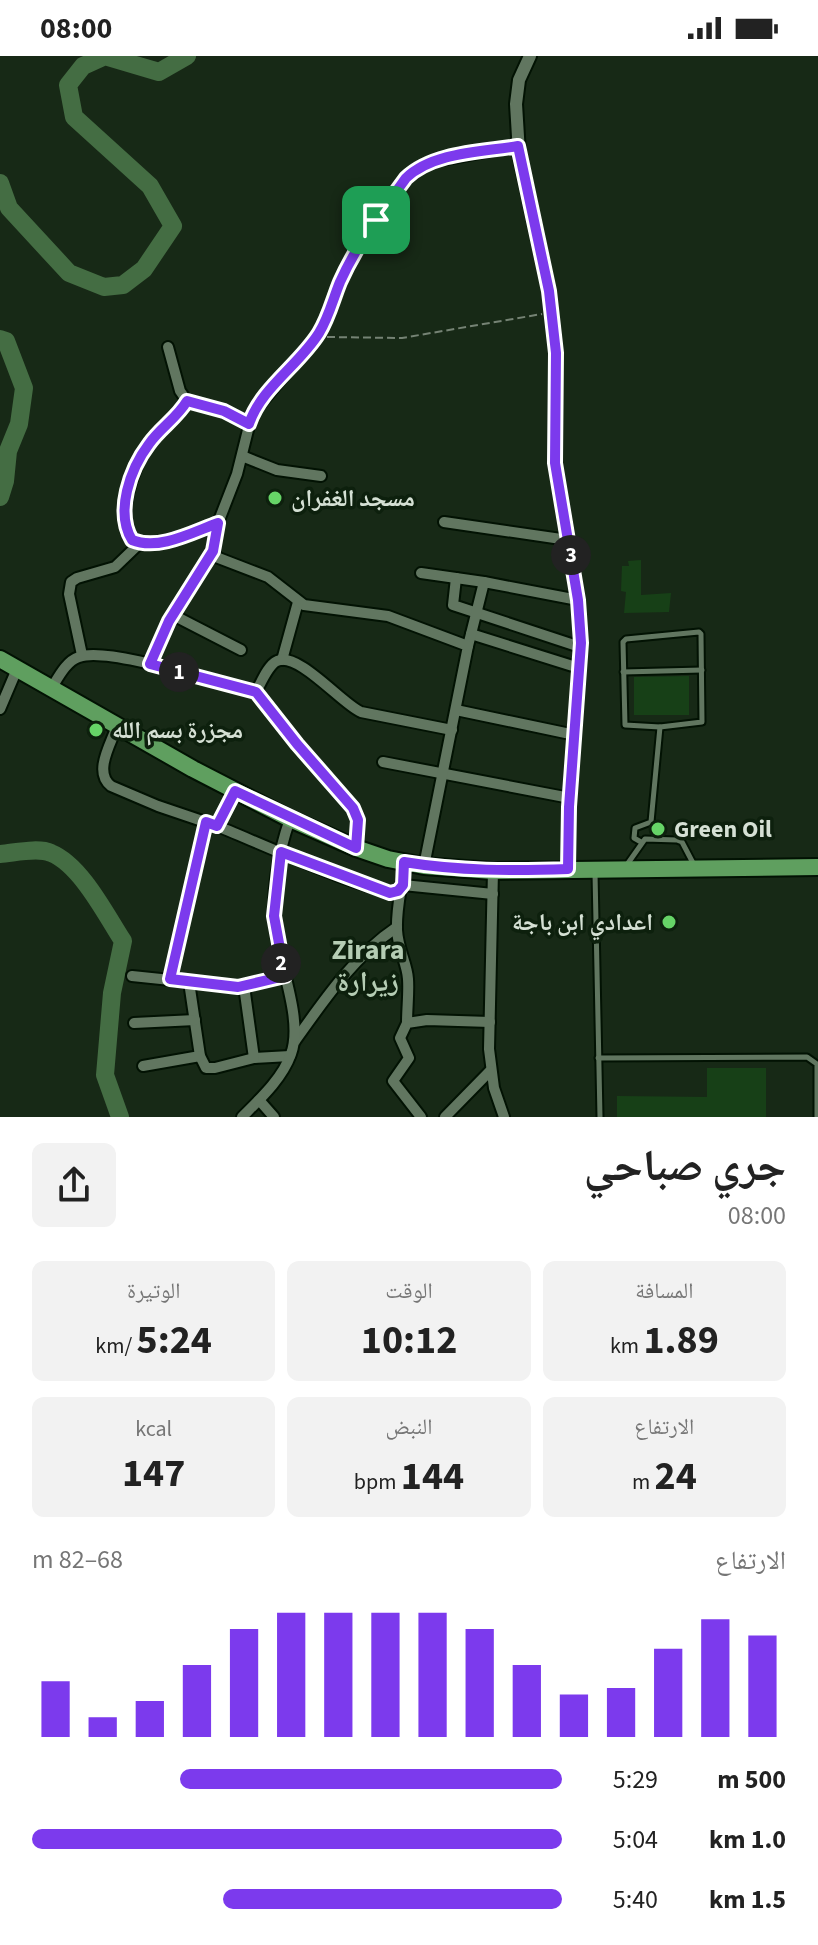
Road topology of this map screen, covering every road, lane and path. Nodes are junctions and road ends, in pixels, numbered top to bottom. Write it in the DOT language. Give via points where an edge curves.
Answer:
graph roads {
  1 [pos="530,56"];
  2 [pos="518,146"];
  3 [pos="551,313"];
  4 [pos="317,336"];
  5 [pos="168,347"];
  6 [pos="187,401"];
  7 [pos="249,424"];
  8 [pos="242,456"];
  9 [pos="321,476"];
  10 [pos="444,522"];
  11 [pos="218,523"];
  12 [pos="568,540"];
  13 [pos="140,543"];
  14 [pos="213,551"];
  15 [pos="421,573"];
  16 [pos="456,578"];
  17 [pos="484,582"];
  18 [pos="578,600"];
  19 [pos="298,602"];
  20 [pos="476,614"];
  21 [pos="173,615"];
  22 [pos="471,634"];
  23 [pos="468,646"];
  24 [pos="580,647"];
  25 [pos="241,650"];
  26 [pos="82,655"];
  27 [pos="0,659"];
  28 [pos="282,660"];
  29 [pos="150,664"];
  30 [pos="579,668"];
  31 [pos="17,669"];
  32 [pos="702,670"];
  33 [pos="623,672"];
  34 [pos="51,689"];
  35 [pos="256,692"];
  36 [pos="0,709"];
  37 [pos="456,710"];
  38 [pos="117,726"];
  39 [pos="660,727"];
  40 [pos="452,730"];
  41 [pos="575,735"];
  42 [pos="383,762"];
  43 [pos="442,775"];
  44 [pos="235,791"];
  45 [pos="570,798"];
  46 [pos="290,819"];
  47 [pos="211,824"];
  48 [pos="641,842"];
  49 [pos="356,848"];
  50 [pos="281,852"];
  51 [pos="404,862"];
  52 [pos="424,866"];
  53 [pos="818,867"];
  54 [pos="595,868"];
  55 [pos="624,868"];
  56 [pos="695,868"];
  57 [pos="568,869"];
  58 [pos="493,871"];
  59 [pos="401,888"];
  60 [pos="493,894"];
  61 [pos="397,927"];
  62 [pos="132,976"];
  63 [pos="285,976"];
  64 [pos="170,979"];
  65 [pos="189,982"];
  66 [pos="244,986"];
  67 [pos="195,1020"];
  68 [pos="490,1022"];
  69 [pos="134,1023"];
  70 [pos="407,1023"];
  71 [pos="293,1043"];
  72 [pos="200,1056"];
  73 [pos="290,1056"];
  74 [pos="254,1058"];
  75 [pos="598,1058"];
  76 [pos="143,1066"];
  77 [pos="490,1071"];
  78 [pos="259,1100"];
  79 [pos="242,1117"];
  80 [pos="274,1117"];
  81 [pos="421,1117"];
  82 [pos="445,1117"];
  83 [pos="504,1117"];
  84 [pos="600,1117"];
  85 [pos="817,1117"];
  1 -- 2 [label="street" via="519,80"];
  2 -- 3 [label="street"];
  2 -- 4 [label="street" via="436,161 406,178 359,247"];
  3 -- 4 [label="path" via="402,338"];
  3 -- 12 [label="street" via="555,463"];
  4 -- 7 [label="street" via="260,402"];
  5 -- 6 [label="street"];
  6 -- 7 [label="street"];
  6 -- 13 [label="street" via="150,442 132,476 124,511 129,535"];
  7 -- 8 [label="street"];
  8 -- 9 [label="street" via="277,470"];
  8 -- 11 [label="street"];
  10 -- 12 [label="street"];
  11 -- 13 [label="street" via="173,539"];
  11 -- 14 [label="street"];
  12 -- 18 [label="street"];
  13 -- 26 [label="street" via="115,567 71,582"];
  14 -- 19 [label="street" via="216,557 274,580"];
  14 -- 21 [label="street"];
  15 -- 16 [label="street"];
  16 -- 17 [label="street"];
  16 -- 20 [label="street" via="453,605"];
  17 -- 18 [label="street"];
  17 -- 20 [label="street"];
  18 -- 24 [label="street"];
  19 -- 23 [label="street" via="388,616"];
  19 -- 28 [label="street"];
  20 -- 22 [label="street"];
  20 -- 24 [label="street"];
  21 -- 25 [label="street"];
  21 -- 29 [label="street"];
  22 -- 23 [label="street"];
  22 -- 30 [label="street"];
  23 -- 37 [label="street"];
  24 -- 30 [label="street"];
  26 -- 29 [label="street"];
  26 -- 34 [label="street" via="69,663"];
  27 -- 31 [label="main road"];
  28 -- 35 [label="street" via="268,670"];
  28 -- 40 [label="street" via="308,671 361,712"];
  29 -- 35 [label="street"];
  30 -- 41 [label="street"];
  31 -- 34 [label="main road"];
  31 -- 36 [label="street"];
  32 -- 33 [label="lane"];
  32 -- 33 [label="lane" via="701,634 695,632 626,639"];
  32 -- 39 [label="lane" via="702,722"];
  33 -- 39 [label="lane" via="625,725"];
  34 -- 38 [label="main road"];
  35 -- 49 [label="street" via="353,808 358,820"];
  37 -- 40 [label="street"];
  37 -- 41 [label="street"];
  38 -- 44 [label="main road"];
  38 -- 47 [label="street" via="102,770 105,781"];
  39 -- 48 [label="lane" via="651,822 635,828 634,838"];
  40 -- 43 [label="street"];
  41 -- 45 [label="street"];
  42 -- 43 [label="street"];
  43 -- 45 [label="street"];
  43 -- 52 [label="street"];
  44 -- 46 [label="main road"];
  44 -- 47 [label="street"];
  45 -- 57 [label="street"];
  46 -- 49 [label="main road"];
  46 -- 50 [label="street"];
  47 -- 50 [label="street"];
  47 -- 64 [label="street"];
  48 -- 55 [label="lane"];
  48 -- 56 [label="lane" via="682,842"];
  49 -- 51 [label="main road"];
  50 -- 59 [label="street" via="384,891"];
  50 -- 63 [label="street" via="274,916"];
  51 -- 52 [label="main road"];
  51 -- 59 [label="street"];
  52 -- 58 [label="main road"];
  53 -- 56 [label="main road"];
  54 -- 55 [label="main road"];
  54 -- 57 [label="main road"];
  54 -- 75 [label="lane"];
  55 -- 56 [label="main road"];
  57 -- 58 [label="main road"];
  58 -- 60 [label="street"];
  59 -- 60 [label="street"];
  59 -- 61 [label="street"];
  60 -- 68 [label="street"];
  61 -- 70 [label="street" via="408,978"];
  61 -- 71 [label="street" via="374,944 327,996"];
  62 -- 64 [label="street"];
  63 -- 66 [label="street"];
  63 -- 71 [label="street"];
  64 -- 65 [label="street"];
  65 -- 66 [label="street"];
  65 -- 67 [label="street"];
  66 -- 74 [label="street"];
  67 -- 69 [label="street"];
  67 -- 72 [label="street"];
  68 -- 70 [label="street"];
  68 -- 77 [label="street"];
  70 -- 81 [label="street" via="400,1038 409,1058 393,1081"];
  71 -- 73 [label="street"];
  72 -- 74 [label="street" via="208,1069"];
  72 -- 76 [label="street"];
  73 -- 74 [label="street"];
  73 -- 78 [label="street"];
  75 -- 84 [label="lane"];
  75 -- 85 [label="lane" via="807,1057 817,1064"];
  77 -- 82 [label="street"];
  77 -- 83 [label="street"];
  78 -- 79 [label="street"];
  78 -- 80 [label="street"];
}
